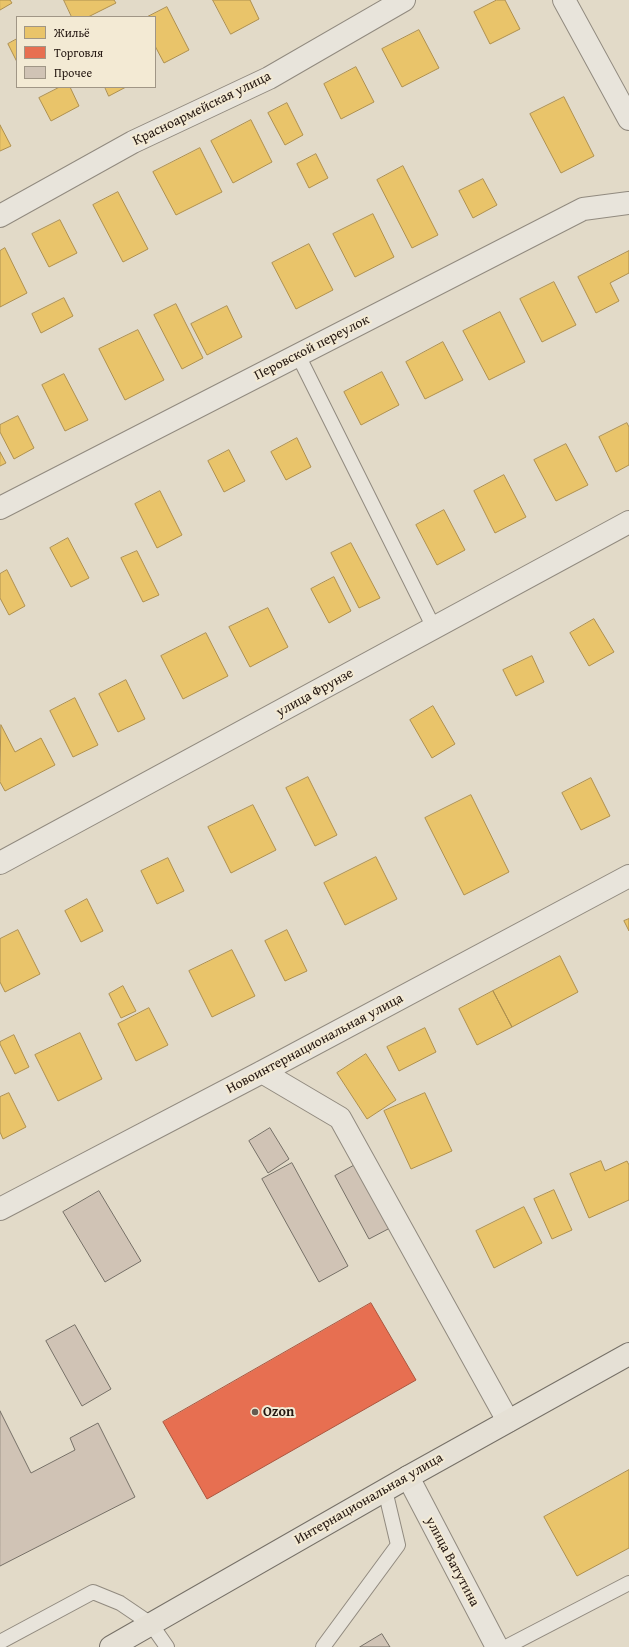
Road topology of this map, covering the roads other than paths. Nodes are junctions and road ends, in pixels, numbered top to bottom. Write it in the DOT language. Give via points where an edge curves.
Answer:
graph roads {
  1 [pos="404,0"];
  2 [pos="564,0"];
  3 [pos="629,119"];
  4 [pos="629,204"];
  5 [pos="0,216"];
  6 [pos="298,355"];
  7 [pos="0,508"];
  8 [pos="629,522"];
  9 [pos="434,628"];
  10 [pos="0,863"];
  11 [pos="629,876"];
  12 [pos="262,1072"];
  13 [pos="0,1209"];
  14 [pos="629,1354"];
  15 [pos="508,1421"];
  16 [pos="408,1477"];
  17 [pos="384,1490"];
  18 [pos="629,1582"];
  19 [pos="151,1624"];
  20 [pos="0,1642"];
  21 [pos="111,1647"];
  22 [pos="167,1647"];
  23 [pos="323,1647"];
  24 [pos="497,1647"];
  25 [pos="506,1647"];
  1 -- 5 [label="street, Красноармейская улица" via="269,78 133,142"];
  2 -- 3 [label="street"];
  4 -- 6 [label="street, Перовской переулок" via="583,209"];
  6 -- 7 [label="street, Перовской переулок"];
  6 -- 9 [label="lane"];
  8 -- 9 [label="street, улица Фрунзе"];
  9 -- 10 [label="street, улица Фрунзе"];
  11 -- 12 [label="street, Новоинтернациональная улица"];
  12 -- 13 [label="street, Новоинтернациональная улица"];
  12 -- 15 [label="street" via="340,1118"];
  14 -- 15 [label="main road, Интернациональная улица"];
  15 -- 16 [label="main road, Интернациональная улица"];
  16 -- 17 [label="main road, Интернациональная улица"];
  16 -- 24 [label="street, улица Ватутина"];
  17 -- 19 [label="main road, Интернациональная улица"];
  17 -- 23 [label="lane" via="398,1545"];
  18 -- 25 [label="lane"];
  19 -- 20 [label="lane" via="120,1603 93,1592"];
  19 -- 21 [label="main road, Интернациональная улица"];
  19 -- 22 [label="lane"];
}
